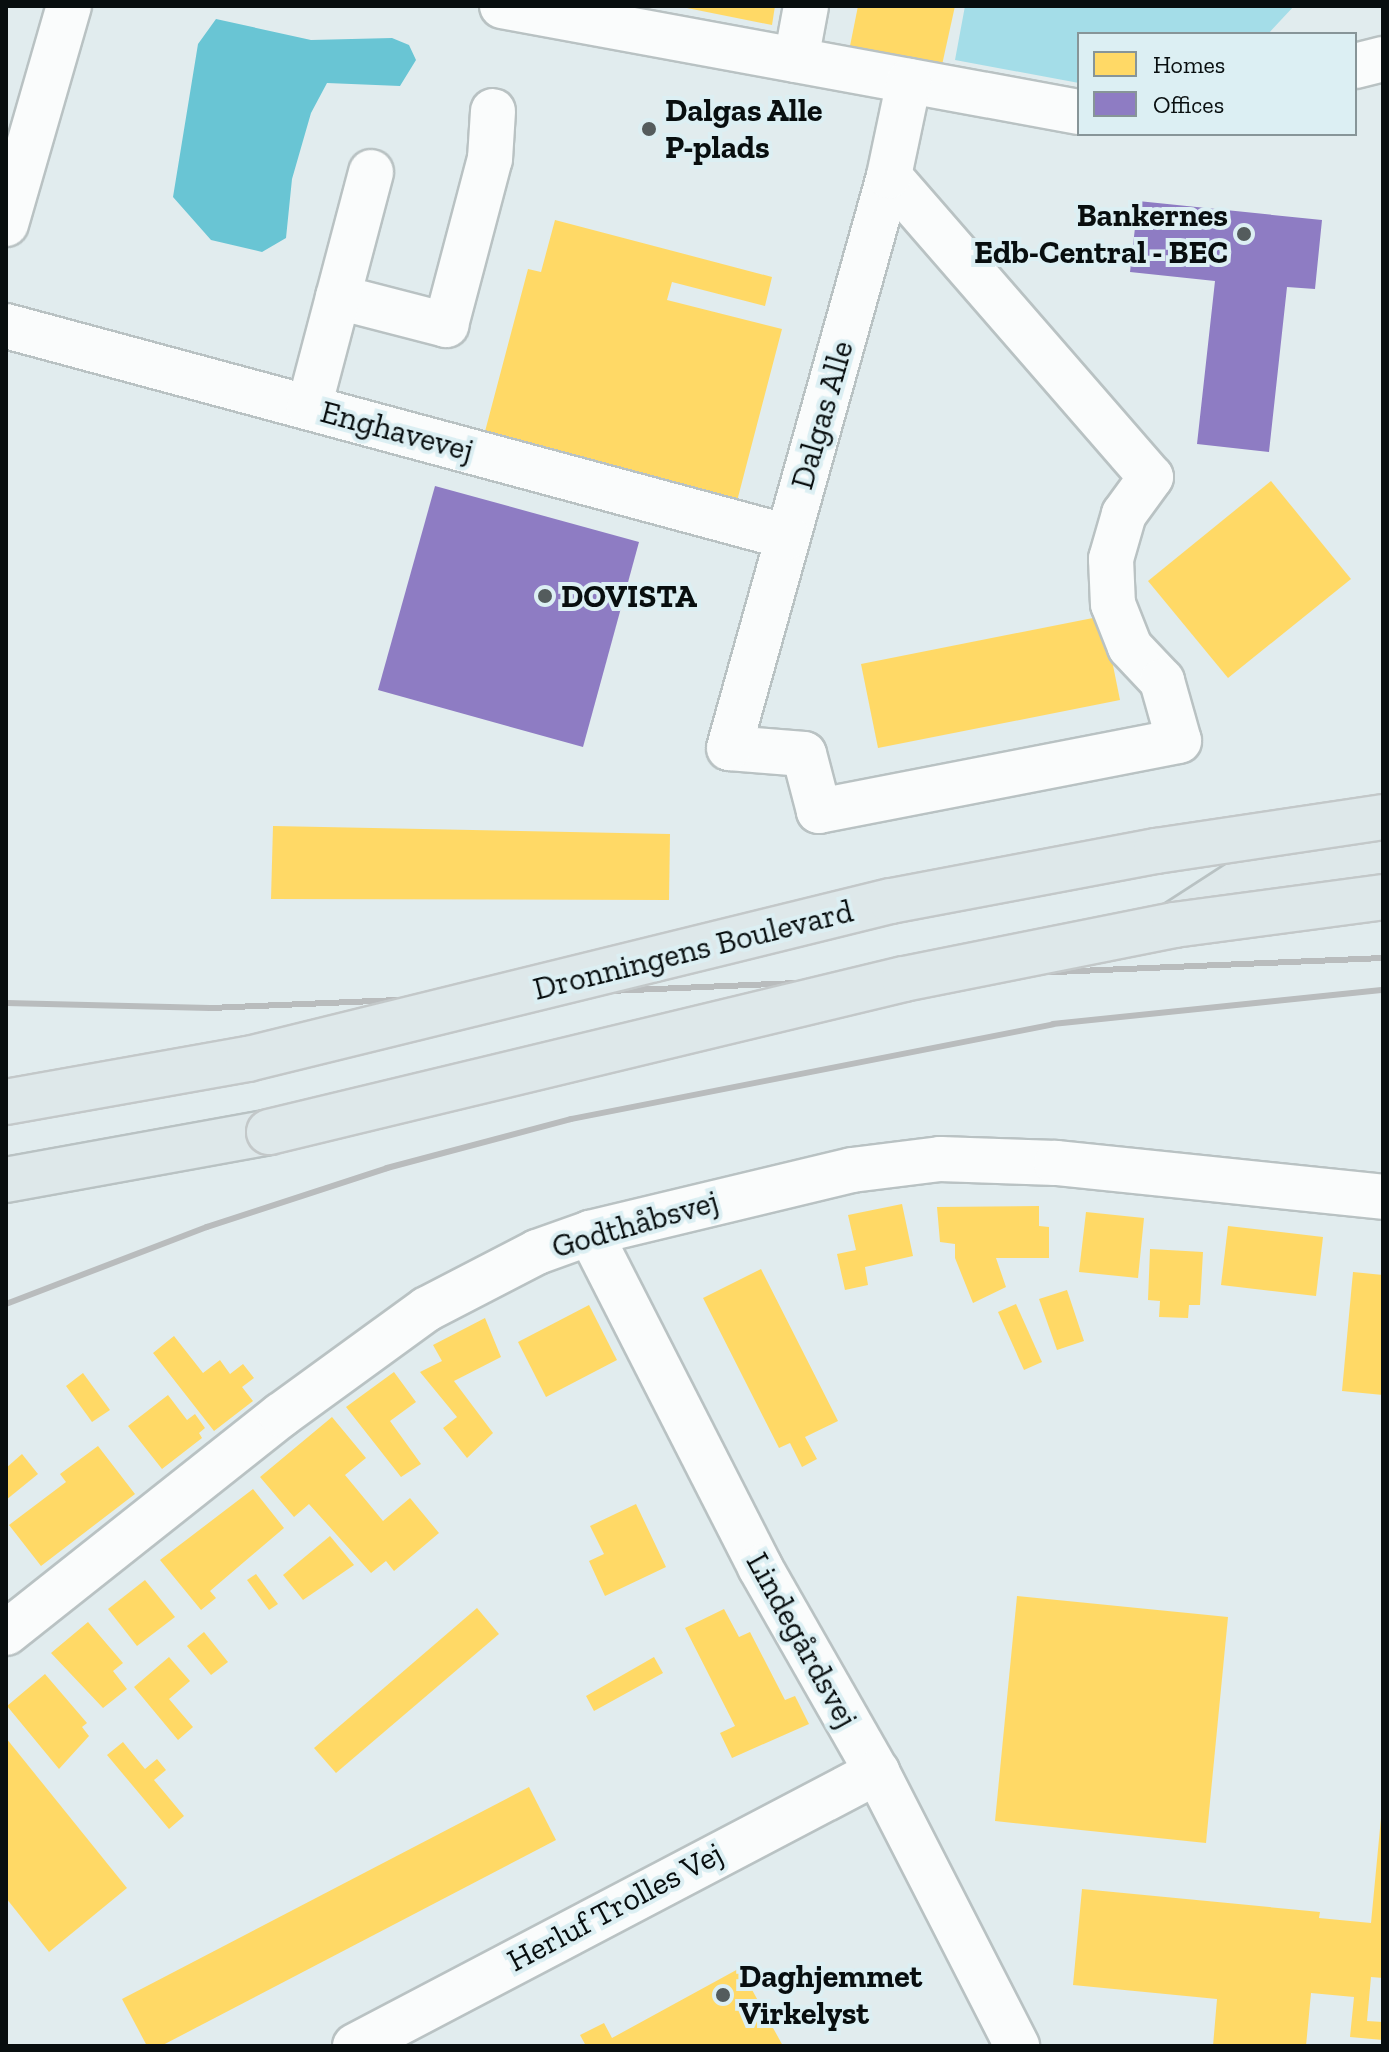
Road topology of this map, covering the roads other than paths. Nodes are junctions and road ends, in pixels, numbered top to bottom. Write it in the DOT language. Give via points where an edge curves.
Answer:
graph roads {
  1 [pos="69,6"];
  2 [pos="502,6"];
  3 [pos="806,6"];
  4 [pos="1383,59"];
  5 [pos="796,60"];
  6 [pos="1357,66"];
  7 [pos="909,81"];
  8 [pos="493,111"];
  9 [pos="1077,112"];
  10 [pos="371,172"];
  11 [pos="889,176"];
  12 [pos="6,224"];
  13 [pos="338,297"];
  14 [pos="6,326"];
  15 [pos="309,407"];
  16 [pos="788,537"];
  17 [pos="1383,817"];
  18 [pos="1383,861"];
  19 [pos="1383,897"];
  20 [pos="1174,925"];
  21 [pos="6,1102"];
  22 [pos="6,1180"];
  23 [pos="1383,1197"];
  24 [pos="590,1233"];
  25 [pos="6,1633"];
  26 [pos="877,1772"];
  27 [pos="355,2046"];
  28 [pos="1017,2046"];
  1 -- 12 [label="street"];
  2 -- 5 [label="street"];
  3 -- 5 [label="street"];
  4 -- 6 [label="street"];
  5 -- 7 [label="street"];
  7 -- 9 [label="street"];
  7 -- 11 [label="street, Dalgas Alle"];
  8 -- 13 [label="street" via="490,159 446,325"];
  10 -- 13 [label="street"];
  11 -- 16 [label="street, Dalgas Alle"];
  11 -- 16 [label="street, Dalgas Alle" via="1151,477 1124,514 1111,559 1113,604 1130,647 1162,681 1179,741 819,811 804,754 729,748"];
  13 -- 15 [label="street"];
  14 -- 15 [label="street, Enghavevej"];
  15 -- 16 [label="street, Enghavevej"];
  17 -- 21 [label="main road, Dronningens Boulevard, bridge" via="1156,851 891,901 248,1059"];
  18 -- 20 [label="main road" via="1245,879"];
  19 -- 20 [label="main road, bridge"];
  20 -- 22 [label="main road, bridge" via="904,979 269,1132"];
  23 -- 24 [label="street, Godthåbsvej" via="1056,1163 940,1159 852,1170"];
  24 -- 25 [label="street, Godthåbsvej" via="537,1252 427,1309 281,1415"];
  24 -- 26 [label="street, Lindegårdsvej" via="760,1567"];
  26 -- 27 [label="street, Herluf Trolles Vej"];
  26 -- 28 [label="street, Lindegårdsvej"];
}
